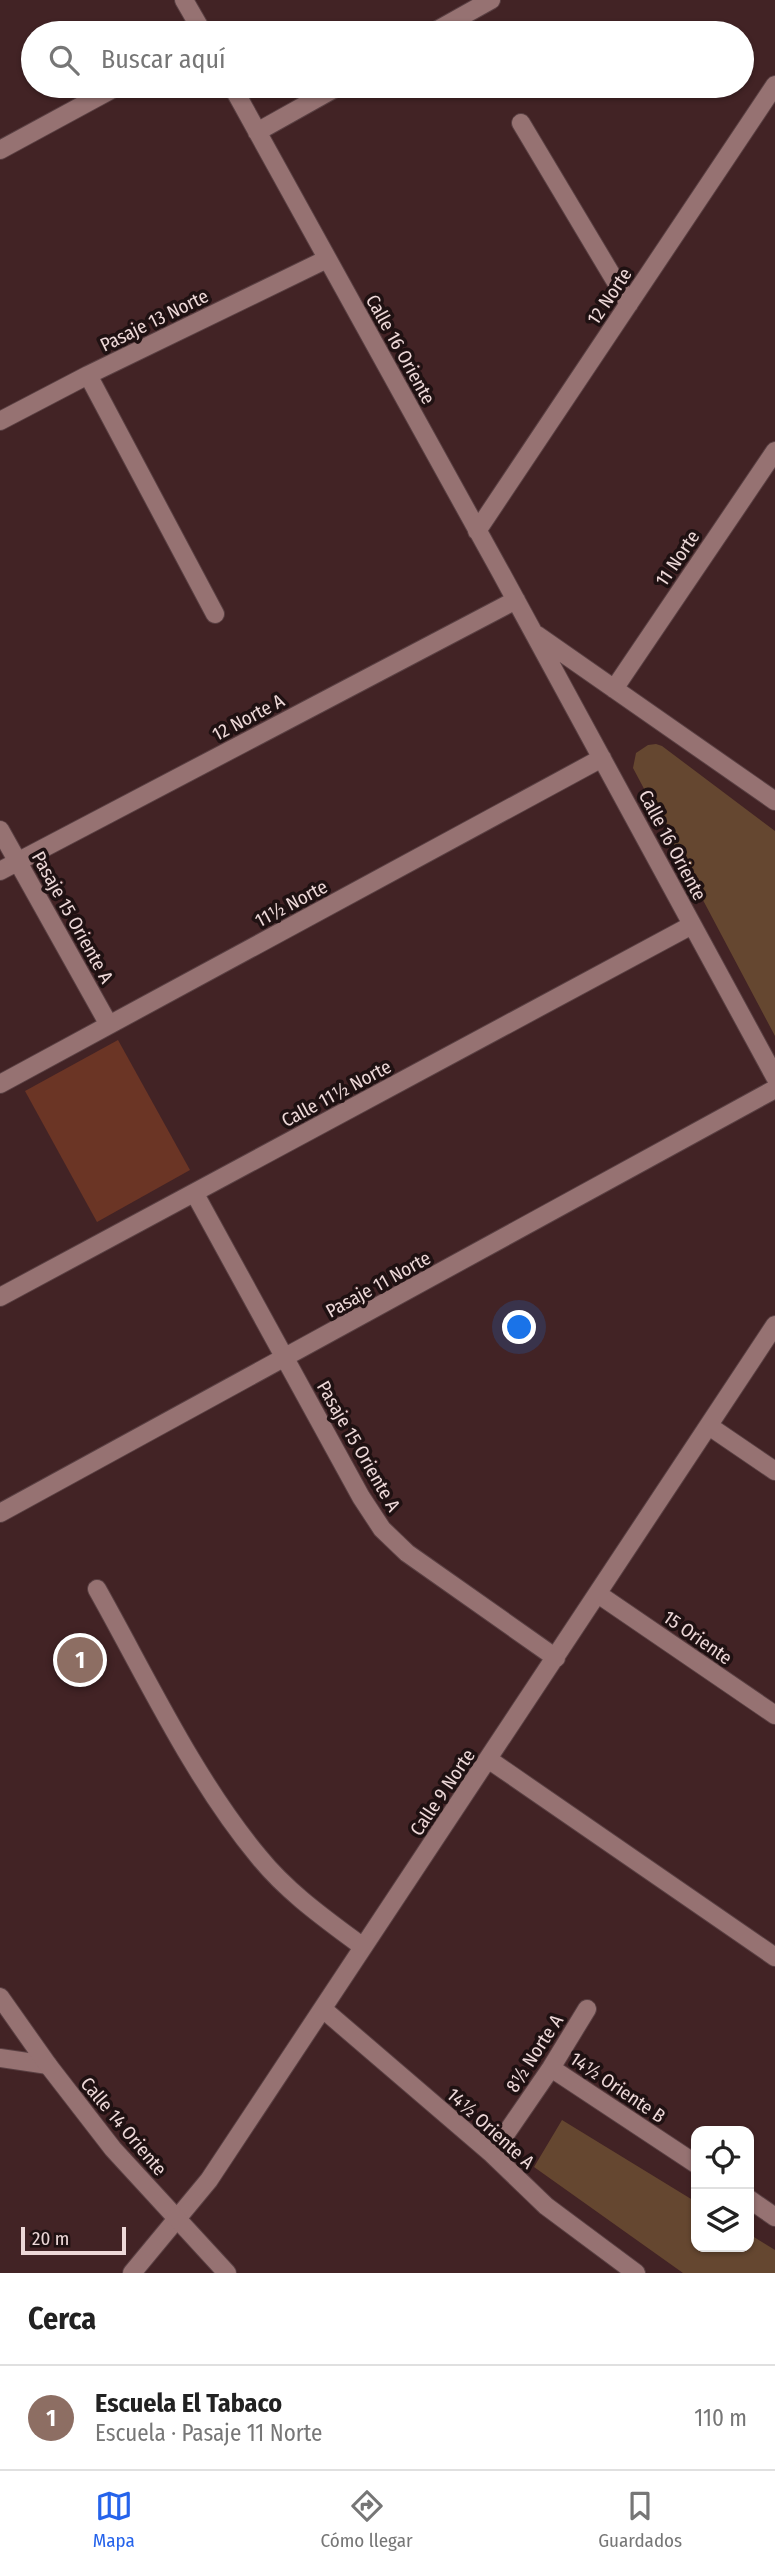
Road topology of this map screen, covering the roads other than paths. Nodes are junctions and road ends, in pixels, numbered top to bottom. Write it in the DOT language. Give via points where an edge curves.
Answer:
graph roads {
  1 [pos="184,0"];
  2 [pos="491,0"];
  3 [pos="196,21"];
  4 [pos="453,21"];
  5 [pos="775,85"];
  6 [pos="96,98"];
  7 [pos="239,98"];
  8 [pos="318,98"];
  9 [pos="521,123"];
  10 [pos="257,132"];
  11 [pos="0,150"];
  12 [pos="327,259"];
  13 [pos="629,304"];
  14 [pos="88,374"];
  15 [pos="0,421"];
  16 [pos="775,451"];
  17 [pos="477,531"];
  18 [pos="516,600"];
  19 [pos="215,614"];
  20 [pos="533,632"];
  21 [pos="614,689"];
  22 [pos="602,758"];
  23 [pos="775,801"];
  24 [pos="0,830"];
  25 [pos="19,861"];
  26 [pos="0,872"];
  27 [pos="692,925"];
  28 [pos="109,1026"];
  29 [pos="775,1077"];
  30 [pos="0,1084"];
  31 [pos="775,1089"];
  32 [pos="195,1194"];
  33 [pos="0,1297"];
  34 [pos="775,1325"];
  35 [pos="285,1359"];
  36 [pos="709,1426"];
  37 [pos="775,1471"];
  38 [pos="0,1513"];
  39 [pos="97,1589"];
  40 [pos="598,1594"];
  41 [pos="556,1658"];
  42 [pos="775,1715"];
  43 [pos="488,1759"];
  44 [pos="363,1948"];
  45 [pos="775,1957"];
  46 [pos="0,1997"];
  47 [pos="323,2009"];
  48 [pos="587,2009"];
  49 [pos="0,2058"];
  50 [pos="48,2065"];
  51 [pos="551,2068"];
  52 [pos="492,2154"];
  53 [pos="691,2161"];
  54 [pos="754,2202"];
  55 [pos="775,2217"];
  56 [pos="175,2218"];
  57 [pos="132,2273"];
  58 [pos="227,2273"];
  59 [pos="636,2273"];
  1 -- 3 [label="street"];
  2 -- 4 [label="street"];
  5 -- 13 [label="street, 12 Norte"];
  6 -- 11 [label="street"];
  7 -- 10 [label="street, Calle 16 Oriente"];
  8 -- 10 [label="street"];
  9 -- 13 [label="street"];
  10 -- 12 [label="street, Calle 16 Oriente"];
  12 -- 14 [label="street, Pasaje 13 Norte"];
  12 -- 17 [label="street, Calle 16 Oriente"];
  13 -- 17 [label="street, 12 Norte"];
  14 -- 15 [label="street, Pasaje 13 Norte"];
  14 -- 19 [label="street"];
  16 -- 21 [label="street, 11 Norte"];
  17 -- 18 [label="street, Calle 16 Oriente"];
  18 -- 20 [label="street, Calle 16 Oriente"];
  18 -- 25 [label="street, 12 Norte A"];
  20 -- 21 [label="street, Calle 16 Oriente"];
  20 -- 22 [label="street, Calle 16 Oriente"];
  21 -- 23 [label="street, Calle 16 Oriente"];
  22 -- 27 [label="street, Calle 16 Oriente"];
  22 -- 28 [label="street, 11½ Norte"];
  24 -- 25 [label="street, Pasaje 15 Oriente A"];
  25 -- 26 [label="street, 12 Norte A"];
  25 -- 28 [label="street, Pasaje 15 Oriente A"];
  27 -- 29 [label="street, Calle 16 Oriente"];
  27 -- 32 [label="street, Calle 11½ Norte"];
  28 -- 30 [label="street, 11½ Norte"];
  31 -- 35 [label="street, Pasaje 11 Norte"];
  32 -- 33 [label="street, Calle 11½ Norte"];
  32 -- 35 [label="street, Pasaje 15 Oriente A"];
  34 -- 36 [label="street, Calle 9 Norte"];
  35 -- 38 [label="street, Pasaje 11 Norte"];
  35 -- 41 [label="street, Pasaje 15 Oriente A" via="382,1530 407,1553"];
  36 -- 37 [label="street"];
  36 -- 40 [label="street, Calle 9 Norte"];
  39 -- 44 [label="street" via="193,1761 253,1850 294,1893"];
  40 -- 41 [label="street, Calle 9 Norte"];
  40 -- 42 [label="street, 15 Oriente"];
  41 -- 43 [label="street, Calle 9 Norte"];
  43 -- 44 [label="street, Calle 9 Norte"];
  43 -- 45 [label="street"];
  44 -- 47 [label="street, Calle 9 Norte"];
  46 -- 50 [label="street, Calle 14 Oriente"];
  47 -- 52 [label="street, 14½ Oriente A"];
  47 -- 56 [label="street, Calle 9 Norte" via="209,2180"];
  48 -- 51 [label="street, 8½ Norte A"];
  49 -- 50 [label="street"];
  50 -- 56 [label="street, Calle 14 Oriente" via="113,2149"];
  51 -- 52 [label="street, 8½ Norte A"];
  51 -- 53 [label="street, 14½ Oriente B"];
  52 -- 59 [label="street, 14½ Oriente A" via="546,2206"];
  54 -- 55 [label="street"];
  56 -- 57 [label="street, Calle 9 Norte"];
  56 -- 58 [label="street, Calle 14 Oriente"];
}
